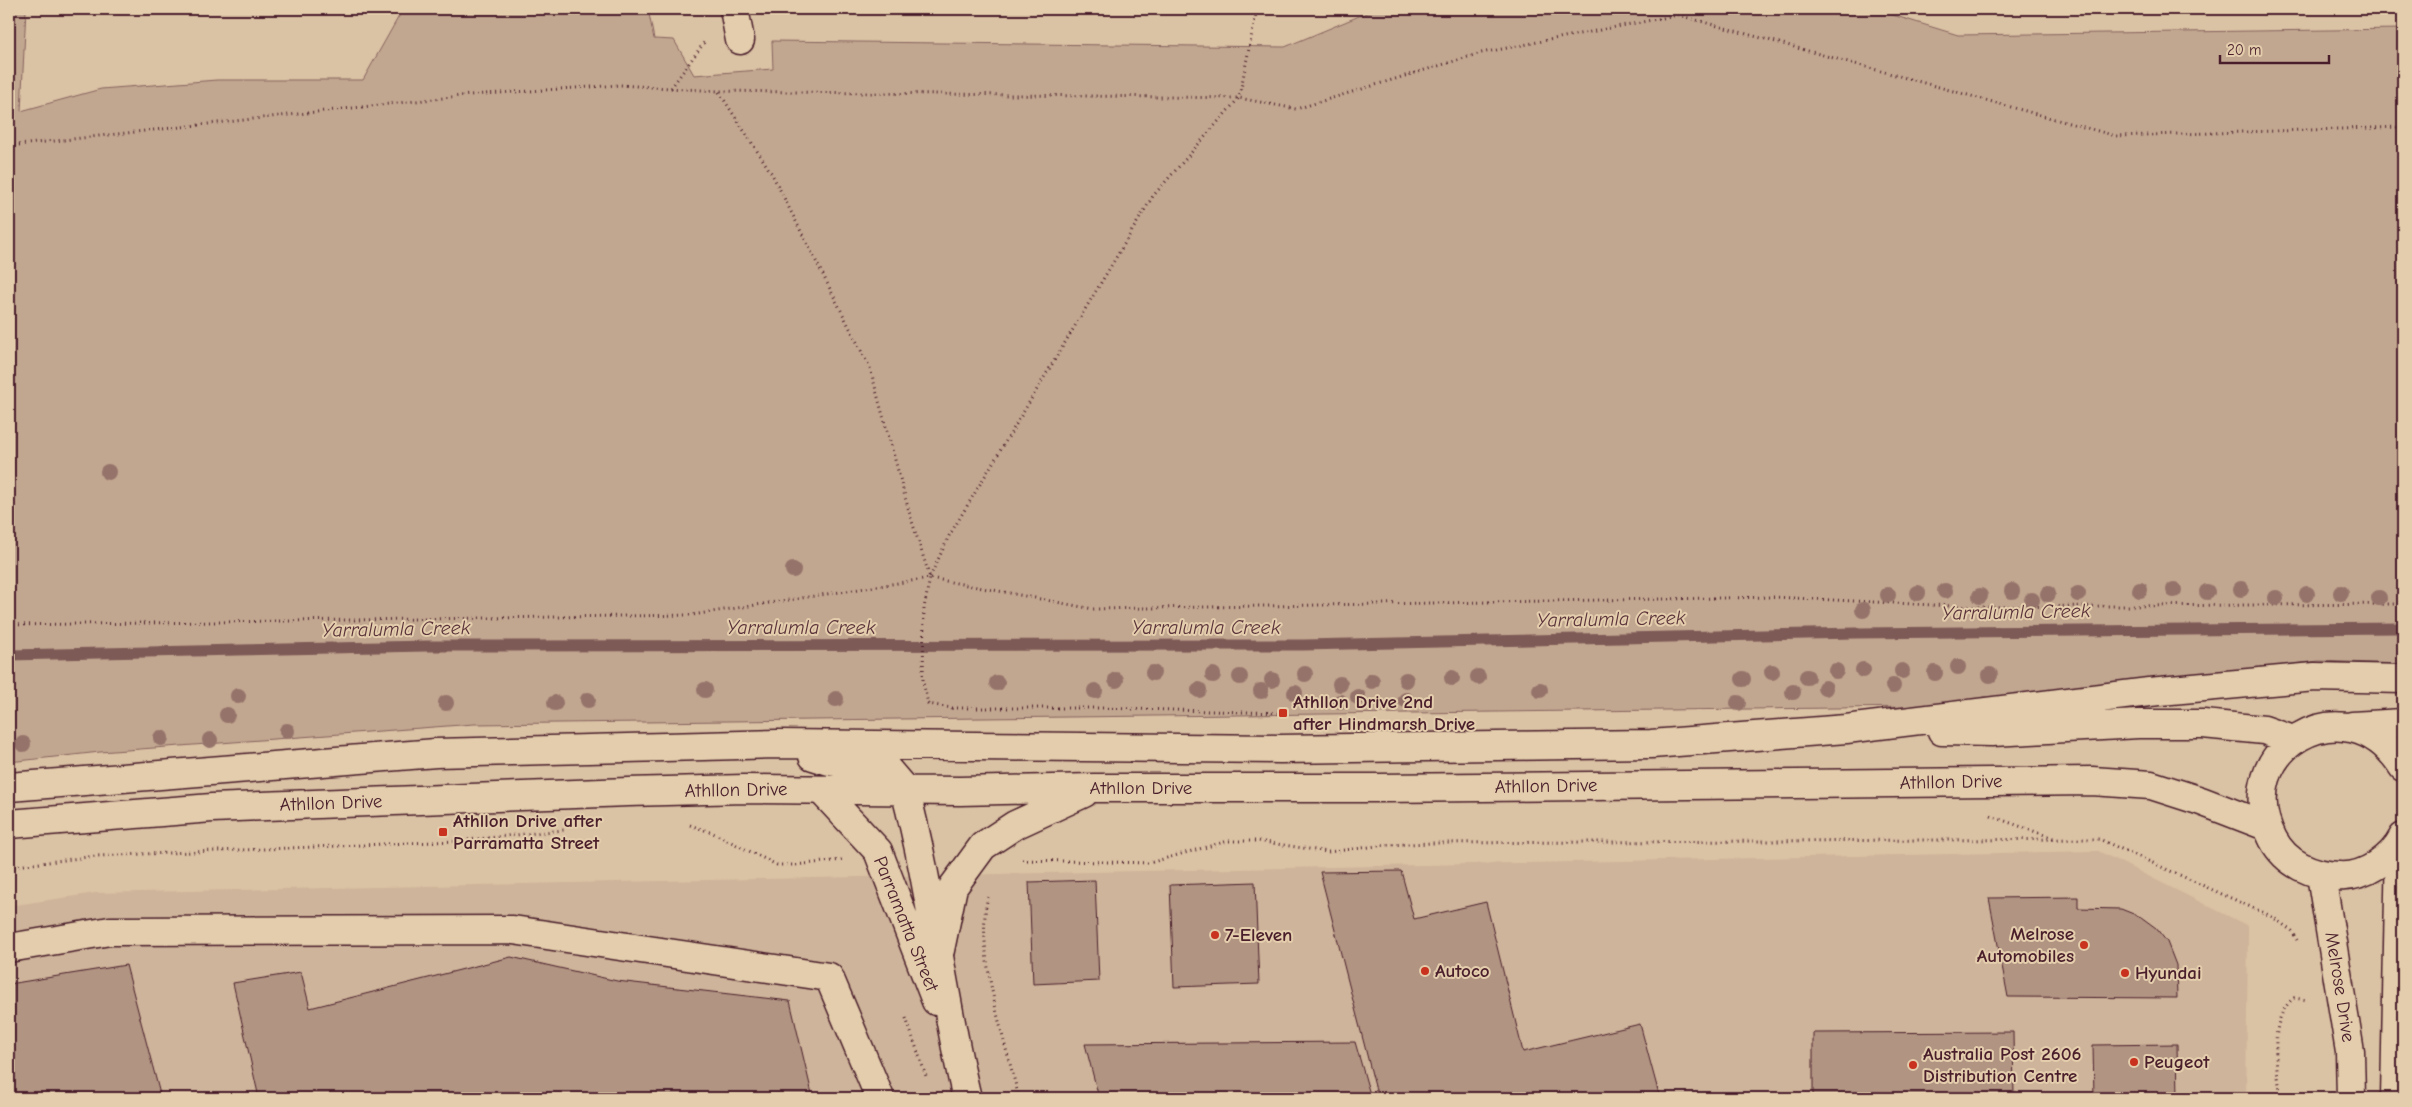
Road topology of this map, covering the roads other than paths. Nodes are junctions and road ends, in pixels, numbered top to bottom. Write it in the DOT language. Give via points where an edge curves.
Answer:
graph roads {
  1 [pos="734,9"];
  2 [pos="740,40"];
  3 [pos="2403,679"];
  4 [pos="2403,723"];
  5 [pos="2346,726"];
  6 [pos="1846,729"];
  7 [pos="2293,740"];
  8 [pos="778,744"];
  9 [pos="2403,767"];
  10 [pos="9,787"];
  11 [pos="1094,788"];
  12 [pos="821,790"];
  13 [pos="906,790"];
  14 [pos="9,824"];
  15 [pos="2266,826"];
  16 [pos="2401,840"];
  17 [pos="2322,875"];
  18 [pos="9,948"];
  19 [pos="940,950"];
  20 [pos="2400,987"];
  21 [pos="955,1047"];
  22 [pos="880,1098"];
  23 [pos="967,1098"];
  24 [pos="2351,1098"];
  25 [pos="2395,1098"];
  1 -- 2 [label="main road"];
  3 -- 6 [label="main road, Athllon Drive" via="2315,677 2149,692"];
  4 -- 5 [label="main road"];
  5 -- 7 [label="main road" via="2318,728"];
  5 -- 9 [label="main road" via="2372,734 2393,750"];
  6 -- 7 [label="main road, Athllon Drive" via="1992,732 2203,724 2264,730"];
  6 -- 8 [label="main road, Athllon Drive" via="1651,744 1490,747 1280,749"];
  7 -- 15 [label="main road" via="2276,757 2265,778 2262,802"];
  8 -- 10 [label="main road, Athllon Drive" via="436,753"];
  8 -- 13 [label="main road" via="829,761 887,769"];
  11 -- 13 [label="main road, Athllon Drive"];
  11 -- 15 [label="main road, Athllon Drive" via="2092,781 2151,785"];
  11 -- 19 [label="main road" via="1015,825 984,846 953,887"];
  12 -- 13 [label="main road, Athllon Drive"];
  12 -- 14 [label="main road, Athllon Drive" via="628,792 212,808"];
  12 -- 21 [label="main road, Parramatta Street" via="878,851"];
  13 -- 19 [label="main road, Parramatta Street"];
  15 -- 17 [label="main road" via="2278,849 2297,866"];
  16 -- 17 [label="main road" via="2384,860 2365,872 2344,877"];
  16 -- 20 [label="main road"];
  17 -- 24 [label="main road, Melrose Drive" via="2350,1052"];
  18 -- 22 [label="main road" via="110,931 513,930 829,978"];
  19 -- 21 [label="main road, Parramatta Street"];
  20 -- 25 [label="main road"];
  21 -- 23 [label="main road, Parramatta Street"];
}
